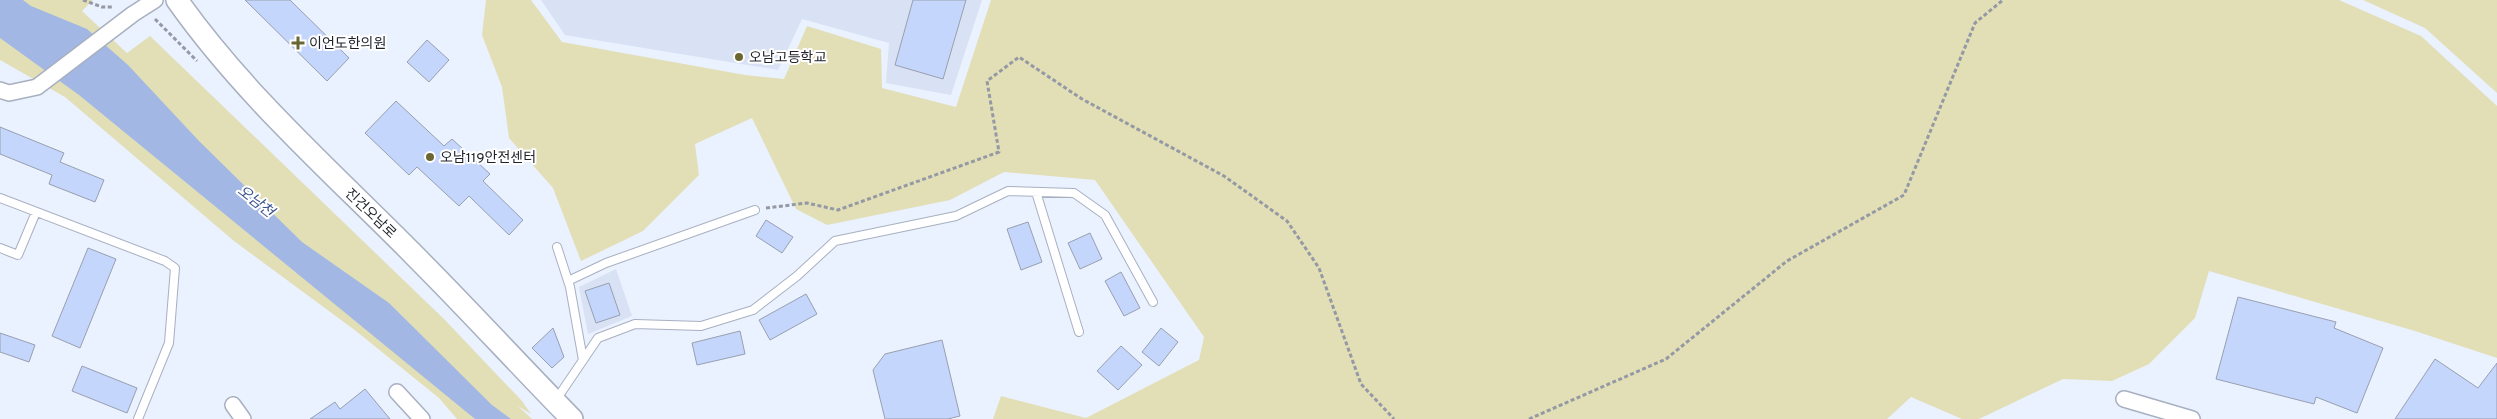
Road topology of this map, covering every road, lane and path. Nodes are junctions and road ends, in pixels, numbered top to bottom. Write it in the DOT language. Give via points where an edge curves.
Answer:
graph roads {
  1 [pos="155,0"];
  2 [pos="177,0"];
  3 [pos="2003,0"];
  4 [pos="0,90"];
  5 [pos="1036,192"];
  6 [pos="0,198"];
  7 [pos="755,210"];
  8 [pos="36,212"];
  9 [pos="557,246"];
  10 [pos="0,248"];
  11 [pos="568,281"];
  12 [pos="1153,302"];
  13 [pos="1078,332"];
  14 [pos="583,360"];
  15 [pos="397,392"];
  16 [pos="2124,399"];
  17 [pos="555,401"];
  18 [pos="233,405"];
  19 [pos="138,419"];
  20 [pos="243,419"];
  21 [pos="422,419"];
  22 [pos="572,419"];
  23 [pos="1394,419"];
  24 [pos="1528,419"];
  25 [pos="2192,419"];
  1 -- 4 [label="street" via="37,87 9,93"];
  2 -- 17 [label="main road, 진건오남로" via="199,31 296,140 414,255"];
  3 -- 24 [label="path" via="1975,23 1904,195 1787,261 1666,359"];
  5 -- 12 [label="lane" via="1074,193 1105,215"];
  5 -- 13 [label="lane"];
  5 -- 14 [label="lane" via="1008,191 956,216 836,241 753,310 701,326 635,324 598,338"];
  6 -- 8 [label="lane"];
  7 -- 11 [label="lane" via="606,263"];
  7 -- 23 [label="path" via="807,203 838,210 998,152 987,81 1019,57 1082,99 1224,176 1287,221 1319,268 1361,384"];
  8 -- 10 [label="lane" via="18,255"];
  8 -- 19 [label="lane" via="176,268 169,343"];
  9 -- 11 [label="lane"];
  11 -- 14 [label="lane"];
  14 -- 17 [label="lane"];
  15 -- 21 [label="street"];
  16 -- 25 [label="street"];
  17 -- 22 [label="main road, 진건오남로"];
  18 -- 20 [label="street"];
}
